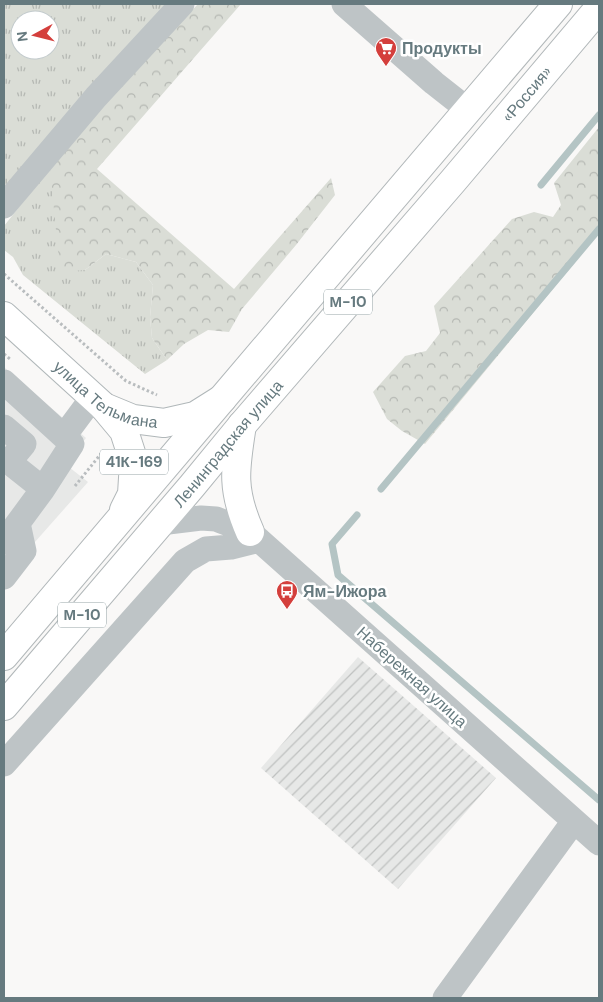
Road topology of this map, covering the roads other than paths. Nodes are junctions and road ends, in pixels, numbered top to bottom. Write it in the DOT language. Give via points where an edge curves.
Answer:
graph roads {
  1 [pos="182,4"];
  2 [pos="344,4"];
  3 [pos="558,4"];
  4 [pos="599,8"];
  5 [pos="467,109"];
  6 [pos="453,181"];
  7 [pos="4,206"];
  8 [pos="4,318"];
  9 [pos="4,382"];
  10 [pos="222,399"];
  11 [pos="98,402"];
  12 [pos="242,424"];
  13 [pos="4,427"];
  14 [pos="64,436"];
  15 [pos="43,489"];
  16 [pos="118,522"];
  17 [pos="160,523"];
  18 [pos="11,532"];
  19 [pos="255,536"];
  20 [pos="4,577"];
  21 [pos="4,656"];
  22 [pos="4,706"];
  23 [pos="4,764"];
  24 [pos="574,821"];
  25 [pos="599,843"];
  26 [pos="445,998"];
  1 -- 7 [label="street" via="96,97"];
  2 -- 5 [label="street"];
  3 -- 5 [label="main road, М-10"];
  4 -- 6 [label="main road, «Россия» / М-10"];
  5 -- 10 [label="main road, Ленинградская улица / М-10"];
  6 -- 12 [label="main road, Ленинградская улица / М-10"];
  8 -- 11 [label="main road, улица Тельмана / 41К-169"];
  9 -- 14 [label="street"];
  10 -- 11 [label="main road, улица Тельмана / 41К-169" via="195,416 164,423 133,420"];
  10 -- 16 [label="main road, Ленинградская улица / М-10"];
  11 -- 14 [label="street"];
  11 -- 16 [label="main road, 41К-169" via="124,431 134,462 132,494"];
  12 -- 17 [label="main road, Ленинградская улица / М-10"];
  12 -- 19 [label="main road" via="237,494 241,511"];
  13 -- 15 [label="street" via="24,444 9,462"];
  14 -- 15 [label="street" via="72,444"];
  15 -- 18 [label="street"];
  16 -- 21 [label="main road, Ленинградская улица / М-10"];
  17 -- 19 [label="street" via="216,519"];
  17 -- 22 [label="main road, Ленинградская улица / М-10"];
  18 -- 20 [label="street" via="24,551"];
  19 -- 23 [label="street" via="231,547 206,549 185,561"];
  19 -- 24 [label="street, Набережная улица"];
  24 -- 25 [label="street, Набережная улица"];
  24 -- 26 [label="street"];
}
